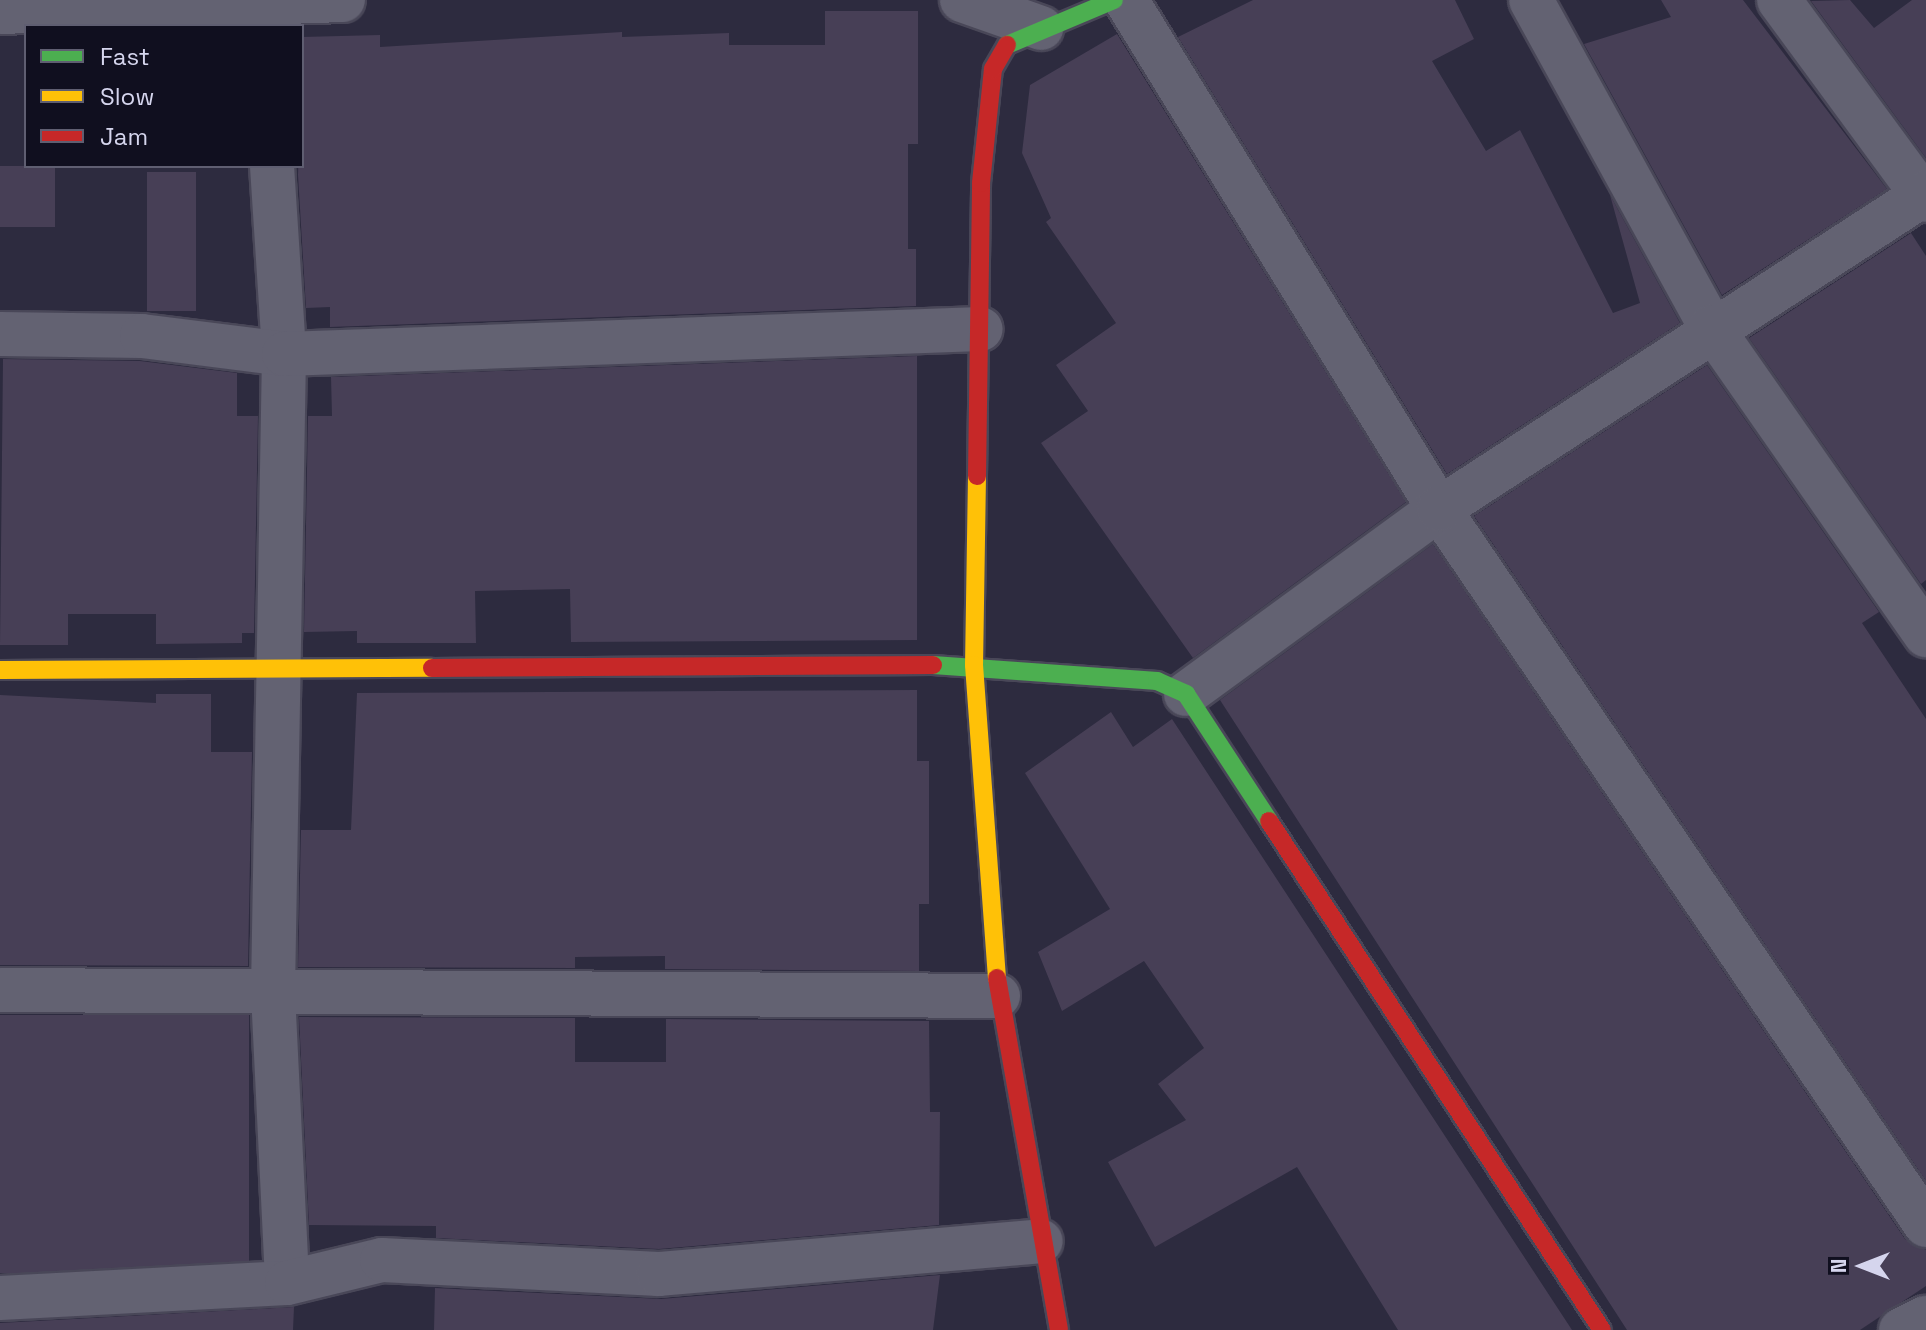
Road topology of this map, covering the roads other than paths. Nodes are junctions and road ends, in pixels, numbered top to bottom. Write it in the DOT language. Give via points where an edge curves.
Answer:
graph roads {
  1 [pos="343,0"];
  2 [pos="962,0"];
  3 [pos="1114,0"];
  4 [pos="1126,0"];
  5 [pos="1531,0"];
  6 [pos="1779,0"];
  7 [pos="0,12"];
  8 [pos="263,14"];
  9 [pos="1041,28"];
  10 [pos="272,168"];
  11 [pos="1925,196"];
  12 [pos="1711,327"];
  13 [pos="981,329"];
  14 [pos="0,334"];
  15 [pos="284,354"];
  16 [pos="1439,509"];
  17 [pos="1926,635"];
  18 [pos="974,665"];
  19 [pos="283,668"];
  20 [pos="0,670"];
  21 [pos="1186,694"];
  22 [pos="0,990"];
  23 [pos="273,993"];
  24 [pos="998,996"];
  25 [pos="1926,1225"];
  26 [pos="1041,1241"];
  27 [pos="287,1283"];
  28 [pos="0,1298"];
  29 [pos="1926,1318"];
  30 [pos="1059,1330"];
  31 [pos="1602,1330"];
  32 [pos="1901,1330"];
  1 -- 8 [label="street"];
  2 -- 9 [label="street"];
  3 -- 9 [label="street"];
  4 -- 16 [label="street"];
  5 -- 12 [label="street"];
  6 -- 11 [label="street"];
  7 -- 8 [label="street"];
  9 -- 13 [label="street" via="1006,45 993,69 981,183"];
  10 -- 15 [label="street"];
  11 -- 12 [label="street" via="1800,280"];
  12 -- 16 [label="street"];
  12 -- 17 [label="street"];
  13 -- 15 [label="street"];
  13 -- 18 [label="street"];
  14 -- 15 [label="street" via="142,336"];
  15 -- 19 [label="street"];
  16 -- 21 [label="street"];
  16 -- 25 [label="street"];
  18 -- 19 [label="street"];
  18 -- 21 [label="street" via="1131,676"];
  18 -- 24 [label="street"];
  19 -- 20 [label="street"];
  19 -- 23 [label="street"];
  21 -- 31 [label="street"];
  22 -- 23 [label="street"];
  23 -- 24 [label="street"];
  23 -- 27 [label="street"];
  24 -- 26 [label="street"];
  26 -- 27 [label="street" via="659,1274 382,1260"];
  26 -- 30 [label="street"];
  27 -- 28 [label="street"];
  29 -- 32 [label="street"];
}
